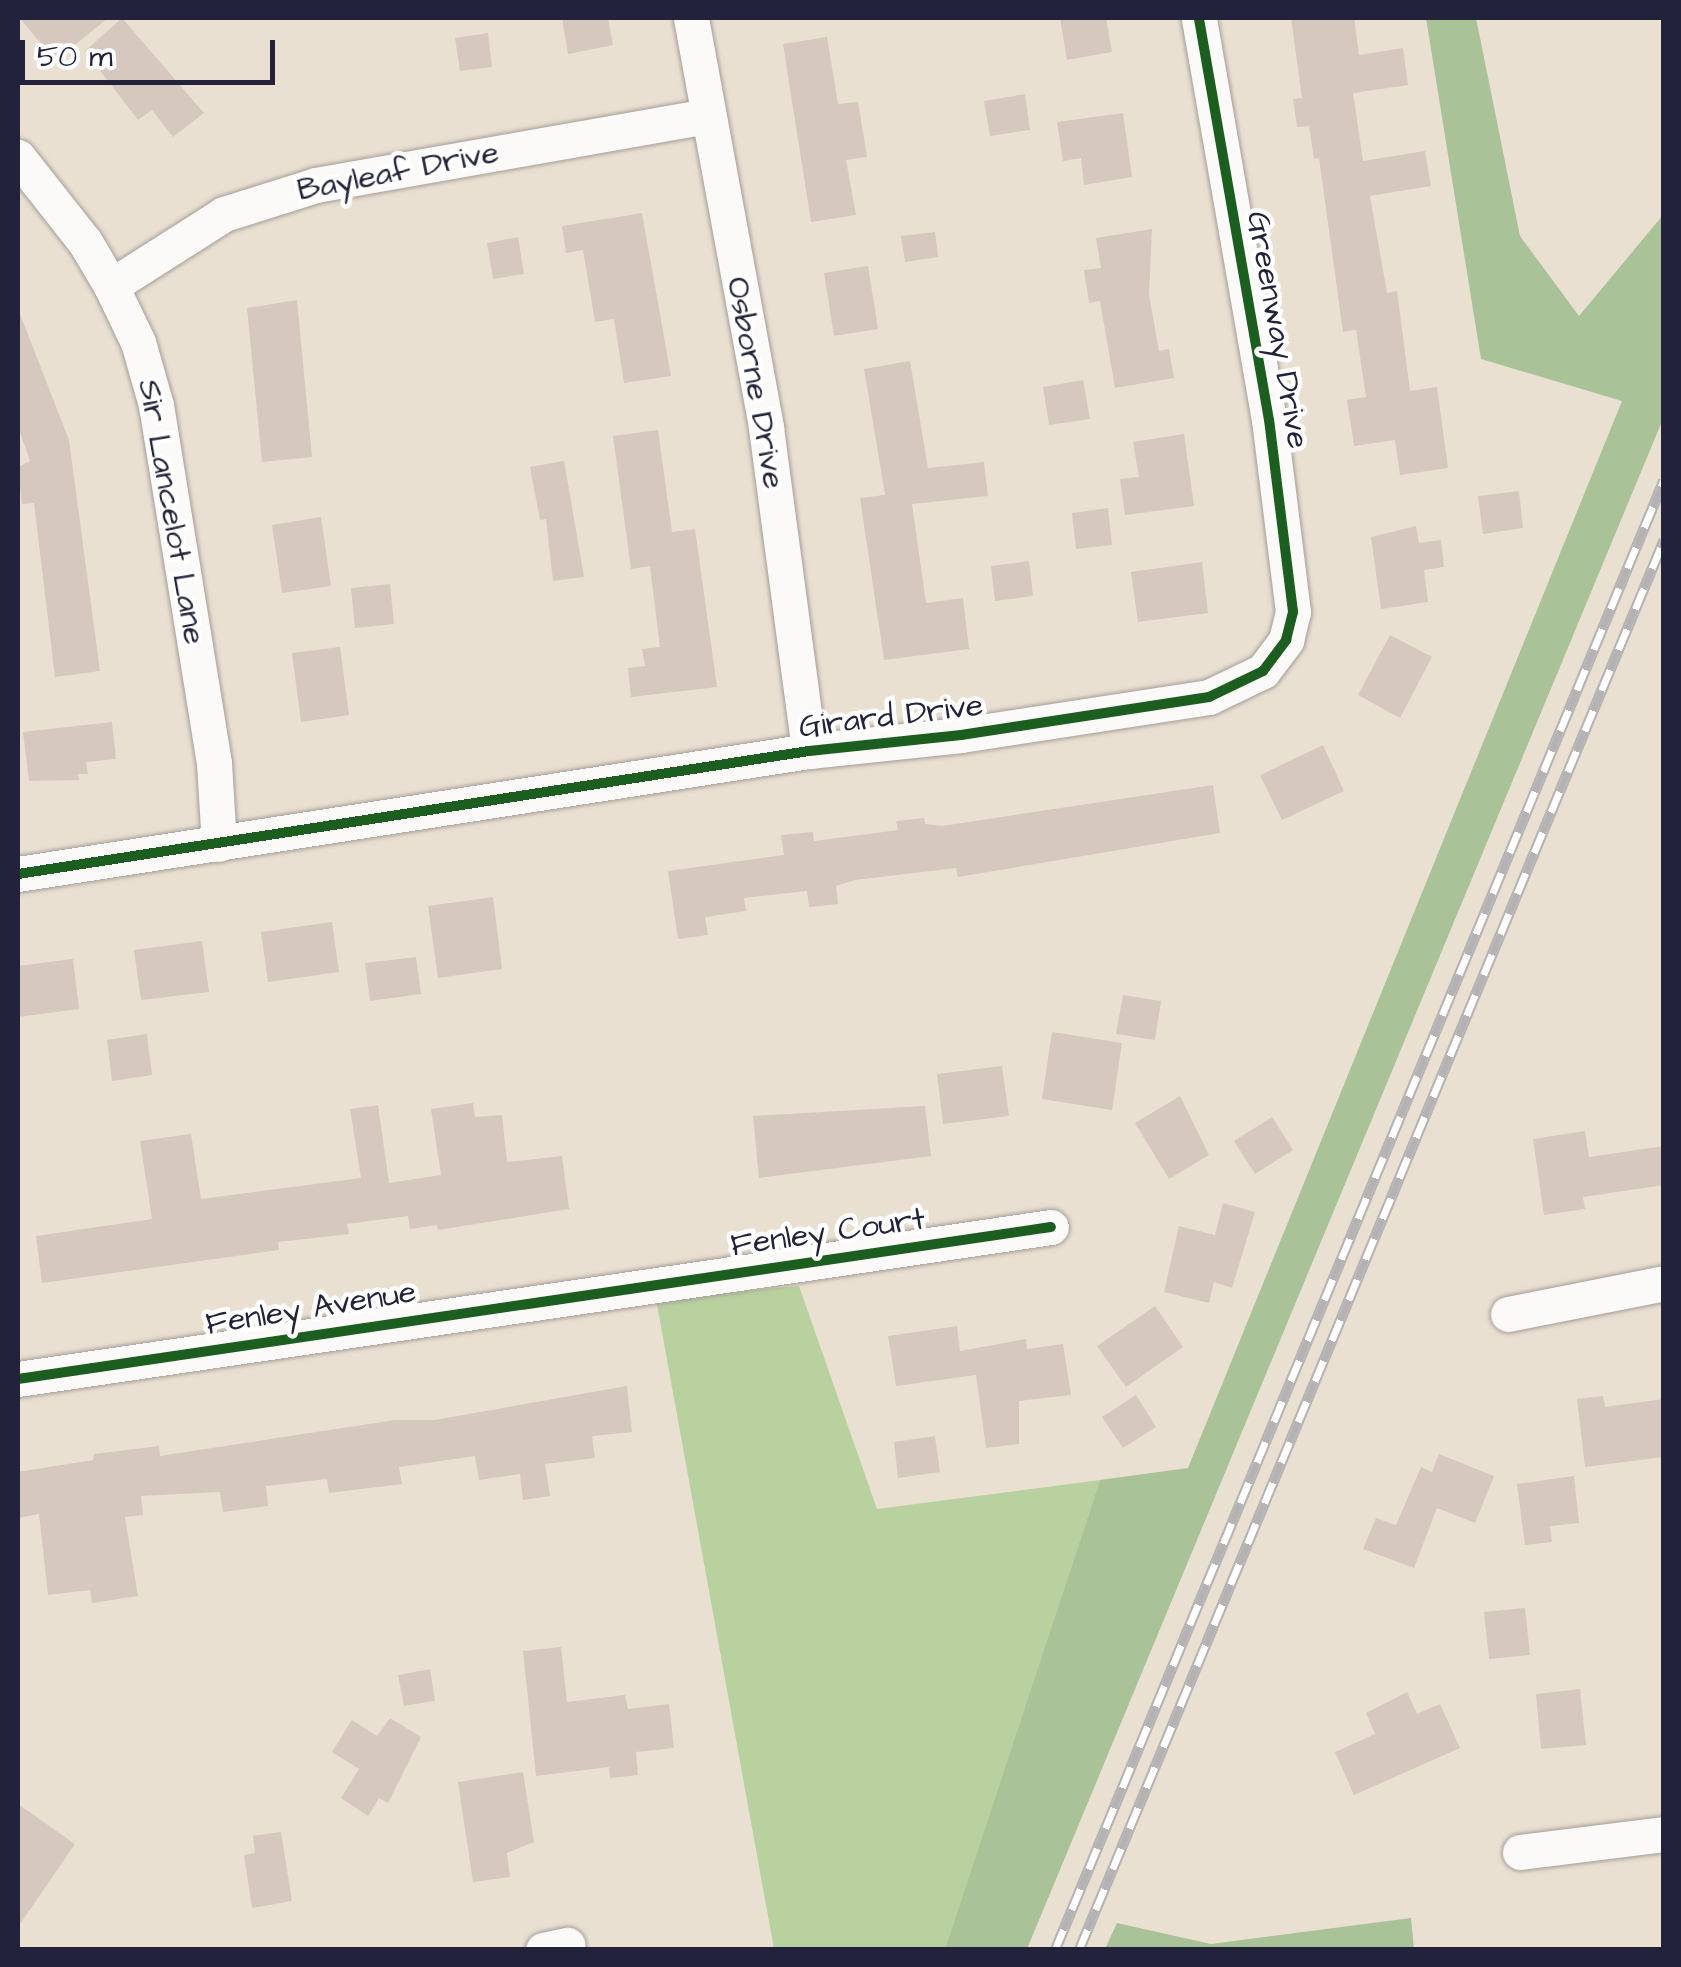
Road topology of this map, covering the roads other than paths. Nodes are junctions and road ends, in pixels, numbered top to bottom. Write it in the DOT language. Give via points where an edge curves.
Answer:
graph roads {
  1 [pos="691,18"];
  2 [pos="1200,18"];
  3 [pos="707,116"];
  4 [pos="18,157"];
  5 [pos="110,286"];
  6 [pos="1281,649"];
  7 [pos="810,750"];
  8 [pos="219,844"];
  9 [pos="18,874"];
  10 [pos="1051,1227"];
  11 [pos="1664,1283"];
  12 [pos="612,1289"];
  13 [pos="1508,1314"];
  14 [pos="18,1379"];
  15 [pos="1664,1834"];
  16 [pos="1520,1852"];
  1 -- 3 [label="street, Osborne Drive"];
  2 -- 6 [label="street, Greenway Drive" via="1272,440 1293,612"];
  3 -- 5 [label="street, Bayleaf Drive" via="316,184 224,214"];
  3 -- 7 [label="street, Osborne Drive" via="766,428"];
  4 -- 5 [label="street, Sir Lancelot Lane" via="85,242"];
  5 -- 8 [label="street, Sir Lancelot Lane" via="138,342 156,405 214,763"];
  6 -- 7 [label="street, Girard Drive" via="1239,688 1209,697 961,735"];
  7 -- 8 [label="street, Girard Drive"];
  8 -- 9 [label="street, Girard Drive"];
  10 -- 12 [label="street, Fenley Court"];
  11 -- 13 [label="street"];
  12 -- 14 [label="street, Fenley Avenue"];
  15 -- 16 [label="street"];
}
